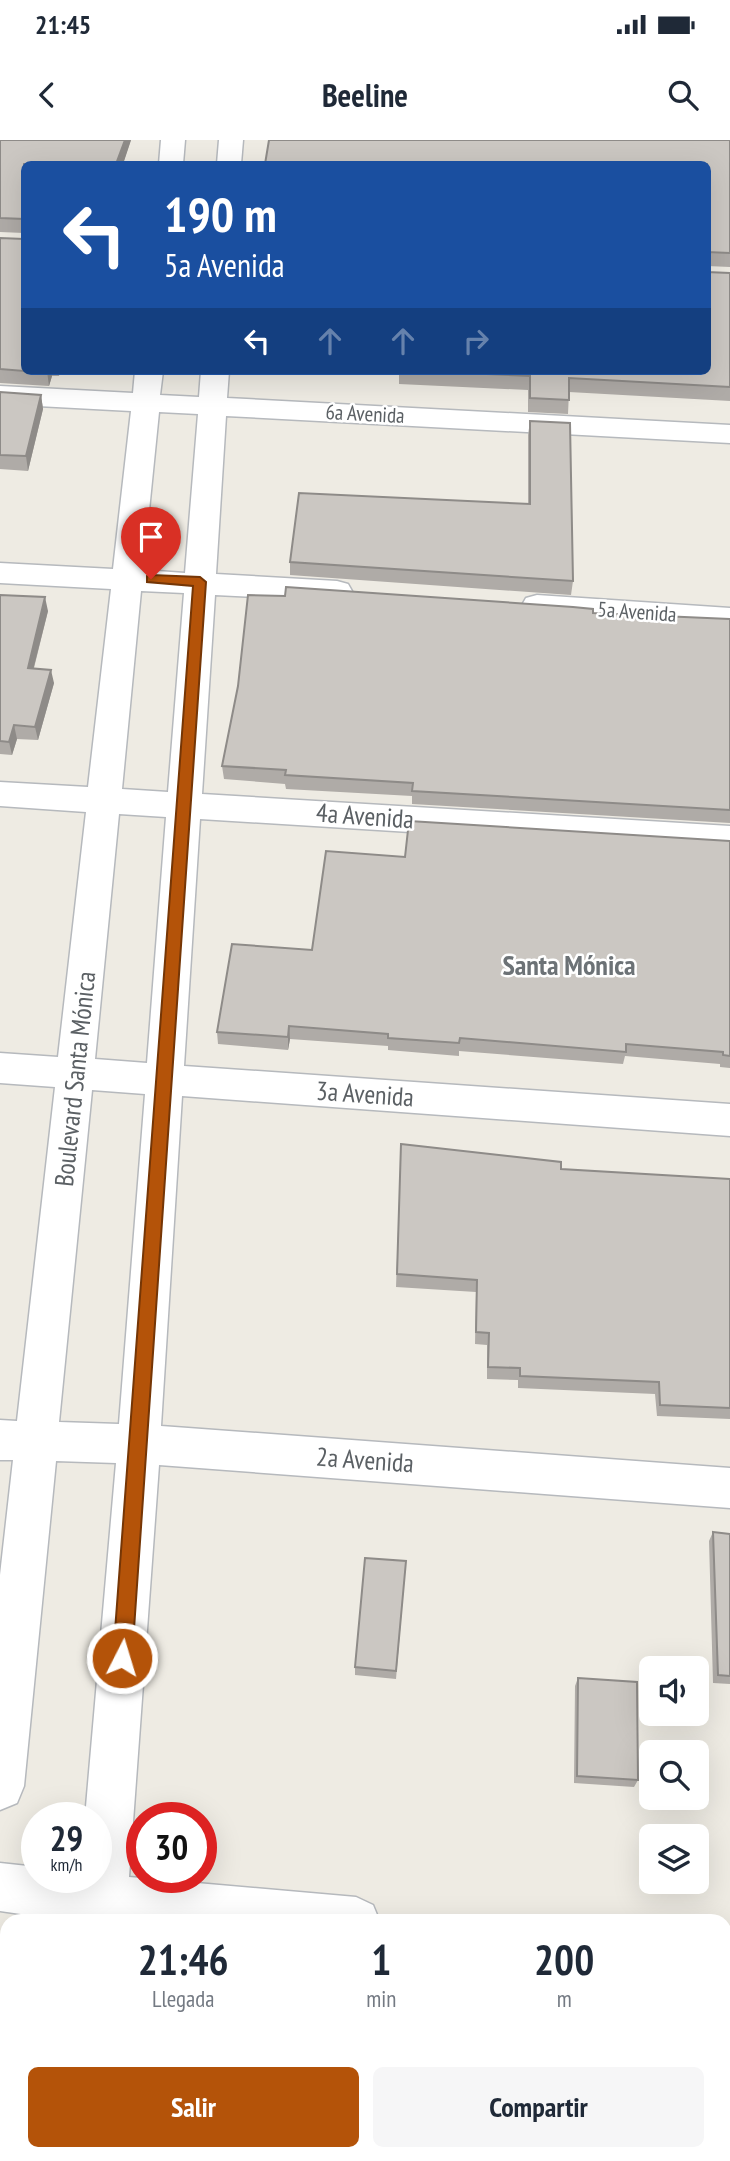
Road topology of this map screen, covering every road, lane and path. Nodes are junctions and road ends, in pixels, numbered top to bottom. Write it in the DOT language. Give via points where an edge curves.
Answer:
graph roads {
  1 [pos="173,140"];
  2 [pos="231,140"];
  3 [pos="171,161"];
  4 [pos="229,161"];
  5 [pos="147,387"];
  6 [pos="214,388"];
  7 [pos="0,395"];
  8 [pos="730,434"];
  9 [pos="0,573"];
  10 [pos="127,578"];
  11 [pos="200,582"];
  12 [pos="368,594"];
  13 [pos="507,603"];
  14 [pos="730,619"];
  15 [pos="0,794"];
  16 [pos="104,800"];
  17 [pos="185,804"];
  18 [pos="730,839"];
  19 [pos="0,1068"];
  20 [pos="75,1073"];
  21 [pos="165,1079"];
  22 [pos="730,1120"];
  23 [pos="18,1442"];
  24 [pos="139,1444"];
  25 [pos="730,1488"];
  26 [pos="0,1786"];
  27 [pos="0,1887"];
  28 [pos="102,1910"];
  29 [pos="187,1914"];
  1 -- 3 [label="street"];
  2 -- 4 [label="street"];
  5 -- 6 [label="street, 6a Avenida"];
  5 -- 7 [label="street, 6a Avenida"];
  5 -- 10 [label="street, Boulevard Santa Mónica"];
  6 -- 8 [label="street, 6a Avenida"];
  6 -- 11 [label="street"];
  9 -- 10 [label="street"];
  10 -- 11 [label="street"];
  10 -- 16 [label="street, Boulevard Santa Mónica"];
  11 -- 12 [label="street"];
  11 -- 17 [label="street"];
  13 -- 14 [label="street, 5a Avenida"];
  15 -- 16 [label="street, 4a Avenida"];
  16 -- 17 [label="street, 4a Avenida"];
  16 -- 20 [label="street, Boulevard Santa Mónica"];
  17 -- 18 [label="street, 4a Avenida"];
  17 -- 21 [label="street"];
  19 -- 20 [label="street, 3a Avenida"];
  20 -- 21 [label="street, 3a Avenida"];
  20 -- 23 [label="street, Boulevard Santa Mónica"];
  21 -- 22 [label="street, 3a Avenida"];
  21 -- 24 [label="street"];
  23 -- 24 [label="street, 2a Avenida"];
  23 -- 26 [label="street, Boulevard Santa Mónica"];
  24 -- 25 [label="street, 2a Avenida"];
  24 -- 28 [label="street"];
  27 -- 28 [label="street"];
  28 -- 29 [label="street"];
}
